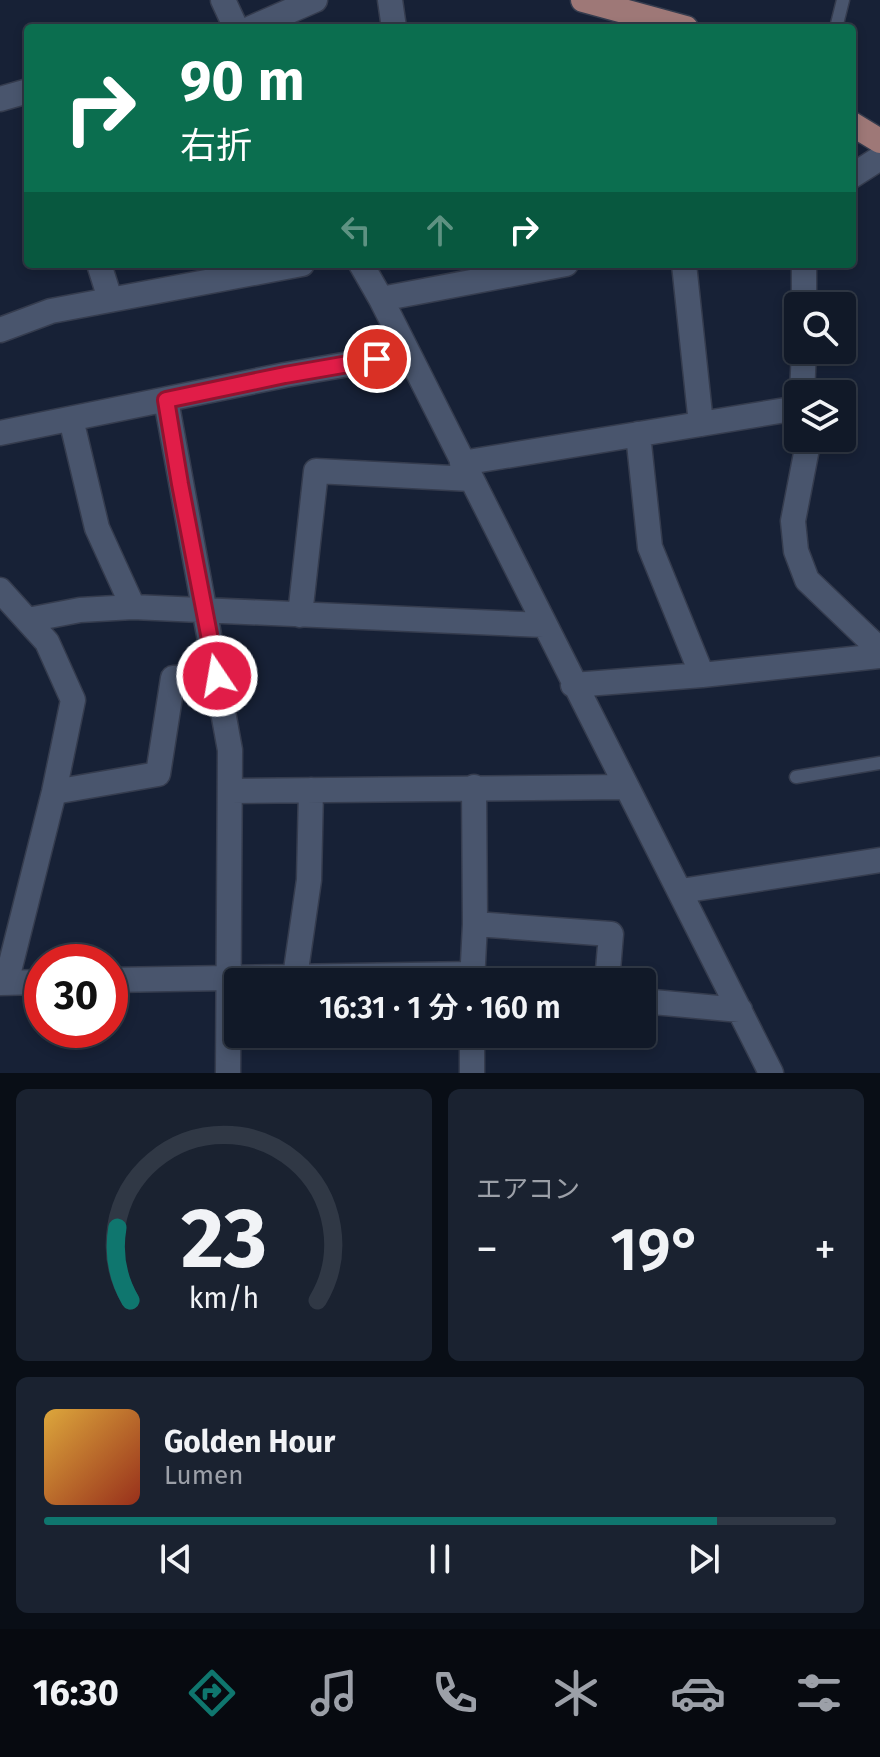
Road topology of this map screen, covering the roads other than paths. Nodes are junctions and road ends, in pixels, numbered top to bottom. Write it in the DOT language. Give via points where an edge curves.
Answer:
graph roads {
  1 [pos="223,0"];
  2 [pos="315,0"];
  3 [pos="390,0"];
  4 [pos="583,0"];
  5 [pos="843,0"];
  6 [pos="234,24"];
  7 [pos="260,24"];
  8 [pos="393,24"];
  9 [pos="670,24"];
  10 [pos="837,24"];
  11 [pos="24,92"];
  12 [pos="0,99"];
  13 [pos="856,126"];
  14 [pos="880,141"];
  15 [pos="880,158"];
  16 [pos="856,173"];
  17 [pos="100,268"];
  18 [pos="280,268"];
  19 [pos="363,268"];
  20 [pos="526,268"];
  21 [pos="684,268"];
  22 [pos="804,268"];
  23 [pos="488,272"];
  24 [pos="804,292"];
  25 [pos="110,299"];
  26 [pos="381,299"];
  27 [pos="0,330"];
  28 [pos="407,354"];
  29 [pos="166,400"];
  30 [pos="784,410"];
  31 [pos="71,419"];
  32 [pos="701,424"];
  33 [pos="0,433"];
  34 [pos="638,434"];
  35 [pos="806,452"];
  36 [pos="466,471"];
  37 [pos="0,590"];
  38 [pos="133,607"];
  39 [pos="203,609"];
  40 [pos="300,615"];
  41 [pos="28,620"];
  42 [pos="544,625"];
  43 [pos="880,650"];
  44 [pos="880,656"];
  45 [pos="702,675"];
  46 [pos="217,676"];
  47 [pos="573,685"];
  48 [pos="880,763"];
  49 [pos="796,777"];
  50 [pos="474,787"];
  51 [pos="625,787"];
  52 [pos="311,790"];
  53 [pos="230,791"];
  54 [pos="54,792"];
  55 [pos="880,860"];
  56 [pos="681,891"];
  57 [pos="475,924"];
  58 [pos="228,968"];
  59 [pos="296,968"];
  60 [pos="473,968"];
  61 [pos="608,968"];
  62 [pos="224,978"];
  63 [pos="128,980"];
  64 [pos="24,982"];
  65 [pos="3,983"];
  66 [pos="656,1002"];
  67 [pos="740,1010"];
  68 [pos="228,1048"];
  69 [pos="472,1048"];
  70 [pos="228,1073"];
  71 [pos="472,1073"];
  72 [pos="771,1073"];
  1 -- 6 [label="street"];
  2 -- 7 [label="street"];
  3 -- 8 [label="street"];
  4 -- 9 [label="main road"];
  5 -- 10 [label="lane"];
  11 -- 12 [label="street"];
  13 -- 14 [label="main road"];
  15 -- 16 [label="street"];
  17 -- 25 [label="street"];
  18 -- 25 [label="street"];
  19 -- 26 [label="street"];
  20 -- 23 [label="street"];
  21 -- 32 [label="street"];
  22 -- 24 [label="street"];
  23 -- 26 [label="street"];
  25 -- 27 [label="street" via="51,311"];
  26 -- 28 [label="street"];
  28 -- 29 [label="street"];
  28 -- 36 [label="street"];
  29 -- 31 [label="street"];
  29 -- 39 [label="street"];
  30 -- 32 [label="street"];
  31 -- 33 [label="street"];
  31 -- 38 [label="street" via="97,528"];
  32 -- 34 [label="street"];
  34 -- 36 [label="street"];
  34 -- 45 [label="street" via="650,547"];
  35 -- 43 [label="street" via="793,521 796,551 807,580"];
  36 -- 40 [label="street" via="316,471"];
  36 -- 42 [label="street"];
  37 -- 41 [label="street"];
  38 -- 39 [label="street"];
  38 -- 41 [label="street"];
  39 -- 40 [label="street"];
  39 -- 46 [label="street"];
  40 -- 42 [label="street"];
  41 -- 54 [label="street" via="47,642 73,700"];
  42 -- 47 [label="street"];
  44 -- 45 [label="street"];
  45 -- 47 [label="street"];
  46 -- 53 [label="street" via="230,750"];
  46 -- 54 [label="street" via="173,678 158,774"];
  47 -- 51 [label="street"];
  48 -- 49 [label="lane"];
  50 -- 51 [label="street"];
  50 -- 52 [label="street"];
  50 -- 57 [label="street"];
  51 -- 56 [label="street"];
  52 -- 53 [label="street"];
  52 -- 59 [label="street" via="309,880"];
  53 -- 58 [label="street"];
  54 -- 65 [label="street"];
  55 -- 56 [label="street"];
  56 -- 67 [label="street"];
  57 -- 60 [label="street"];
  57 -- 61 [label="street" via="611,934"];
  62 -- 63 [label="street"];
  64 -- 65 [label="street"];
  66 -- 67 [label="street"];
  67 -- 72 [label="street"];
  68 -- 70 [label="street"];
  69 -- 71 [label="street"];
}
